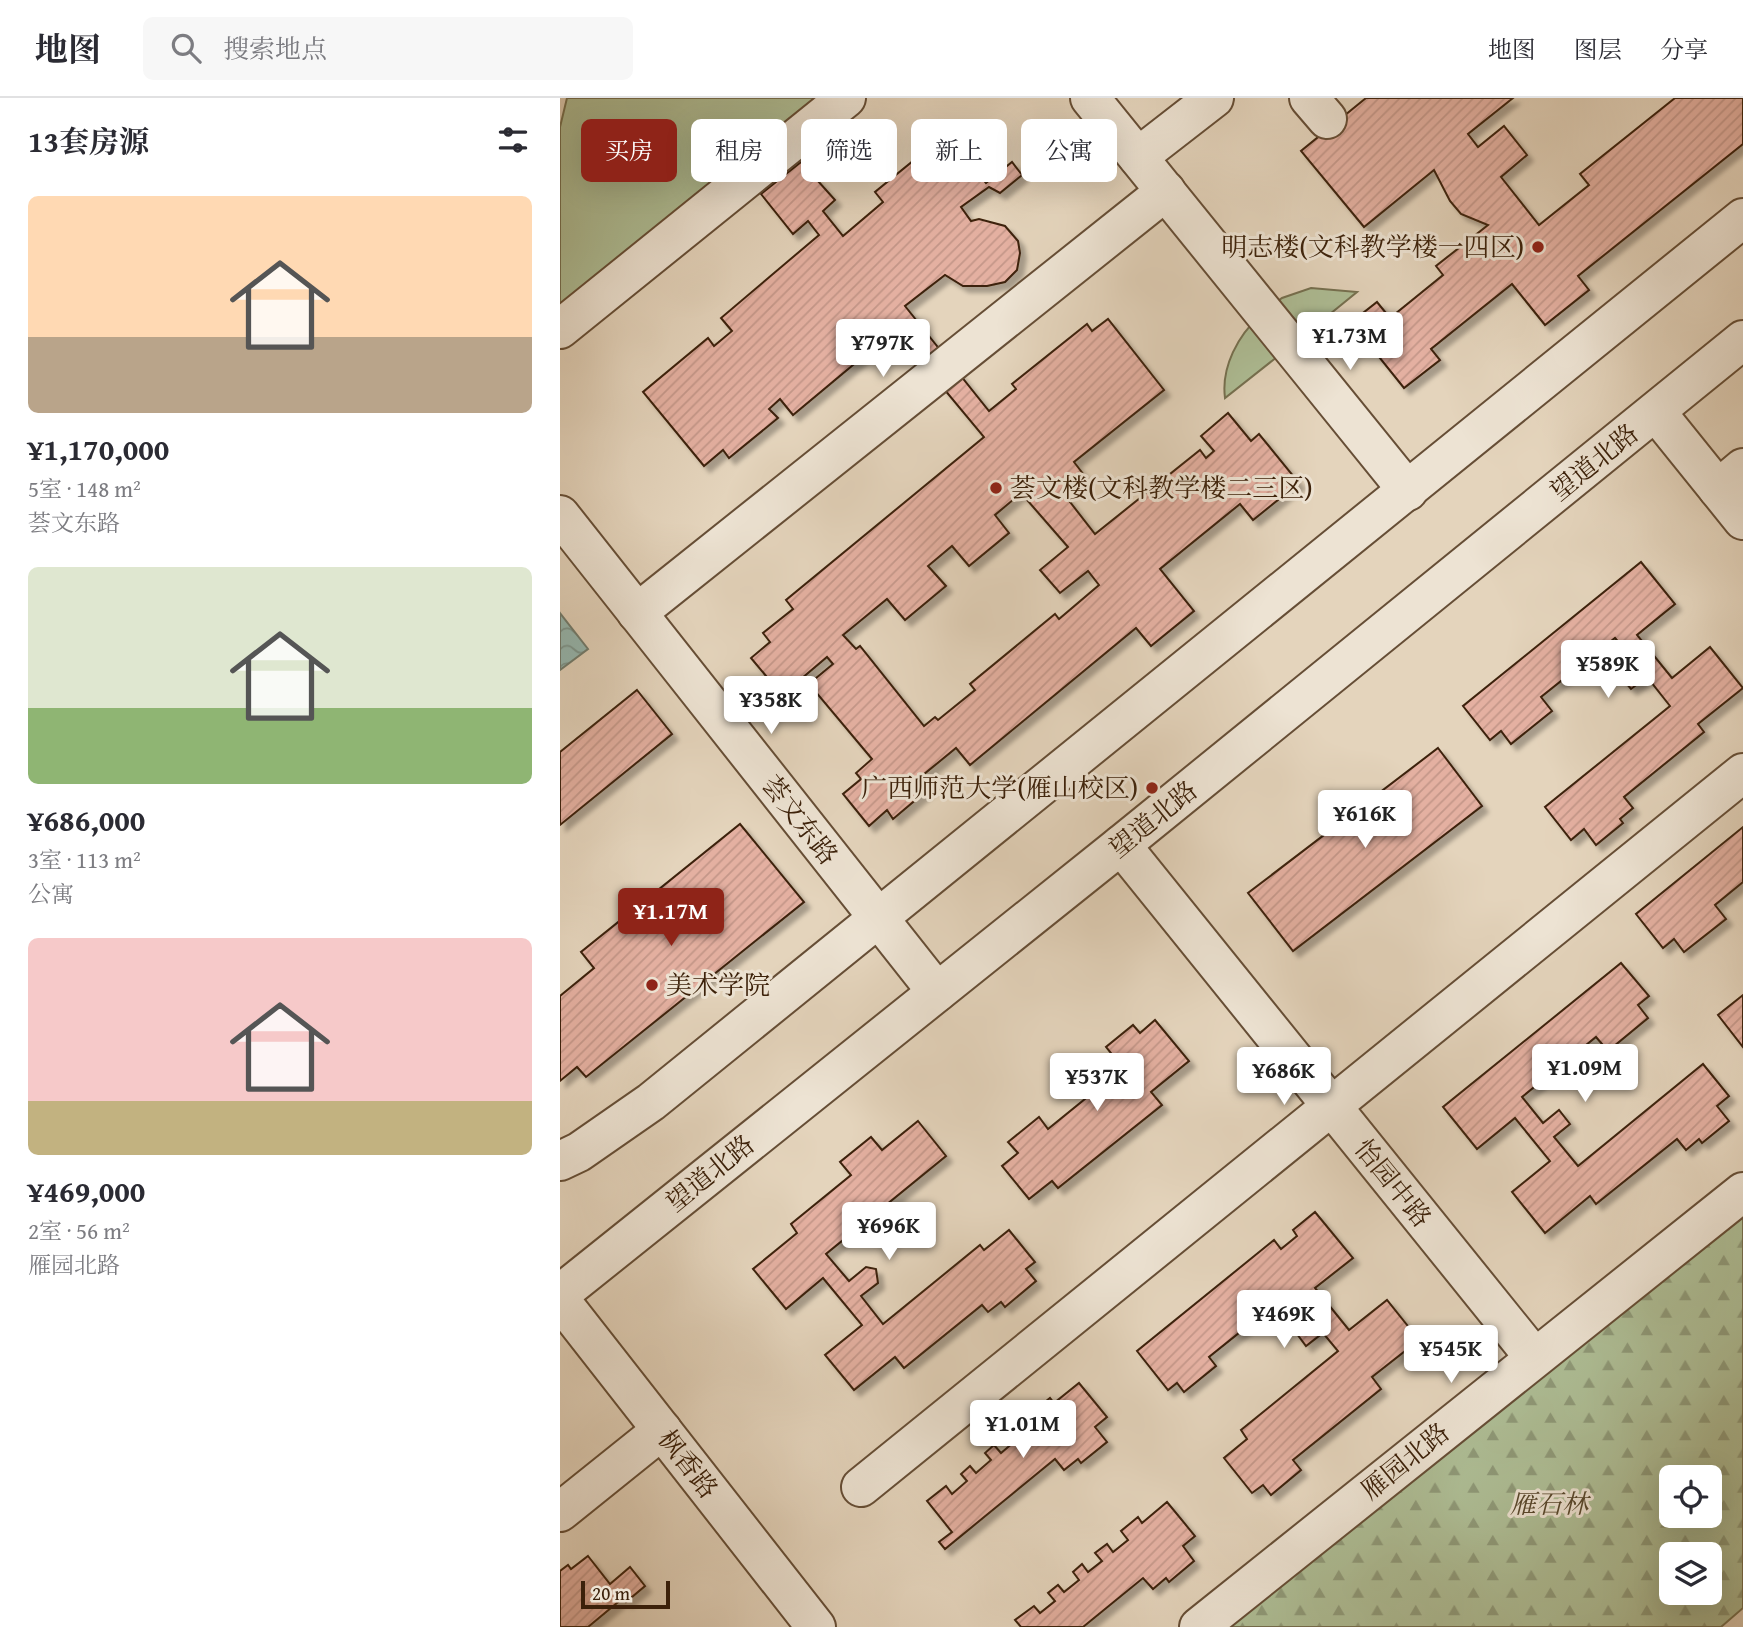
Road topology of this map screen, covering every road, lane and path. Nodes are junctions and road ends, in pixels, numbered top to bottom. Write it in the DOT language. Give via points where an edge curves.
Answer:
graph roads {
  1 [pos="846,98"];
  2 [pos="1090,98"];
  3 [pos="1214,98"];
  4 [pos="1138,158"];
  5 [pos="1166,191"];
  6 [pos="1743,218"];
  7 [pos="560,329"];
  8 [pos="1743,340"];
  9 [pos="1656,412"];
  10 [pos="1736,475"];
  11 [pos="1408,491"];
  12 [pos="560,515"];
  13 [pos="1743,520"];
  14 [pos="637,613"];
  15 [pos="1743,773"];
  16 [pos="1121,845"];
  17 [pos="877,918"];
  18 [pos="937,992"];
  19 [pos="1332,1106"];
  20 [pos="560,1161"];
  21 [pos="1743,1192"];
  22 [pos="560,1294"];
  23 [pos="560,1300"];
  24 [pos="1534,1357"];
  25 [pos="662,1430"];
  26 [pos="862,1487"];
  27 [pos="560,1512"];
  28 [pos="816,1627"];
  29 [pos="1199,1627"];
  1 -- 7 [label="street"];
  2 -- 4 [label="street"];
  3 -- 4 [label="street"];
  4 -- 5 [label="street"];
  5 -- 11 [label="street"];
  5 -- 14 [label="street"];
  6 -- 11 [label="street"];
  8 -- 9 [label="street, 望道北路"];
  9 -- 10 [label="street"];
  9 -- 16 [label="street, 望道北路"];
  10 -- 13 [label="street"];
  11 -- 17 [label="street"];
  12 -- 14 [label="street, 荟文东路"];
  14 -- 17 [label="street, 荟文东路"];
  15 -- 19 [label="street"];
  16 -- 18 [label="street, 望道北路"];
  16 -- 19 [label="street, 怡园中路"];
  17 -- 18 [label="street, 荟文东路"];
  17 -- 20 [label="street" via="651,1102"];
  18 -- 22 [label="street, 望道北路"];
  19 -- 24 [label="street, 怡园中路"];
  19 -- 26 [label="street"];
  21 -- 24 [label="street, 雁园北路"];
  23 -- 25 [label="street, 枫香路"];
  24 -- 29 [label="street, 雁园北路"];
  25 -- 27 [label="street"];
  25 -- 28 [label="street, 枫香路"];
}
